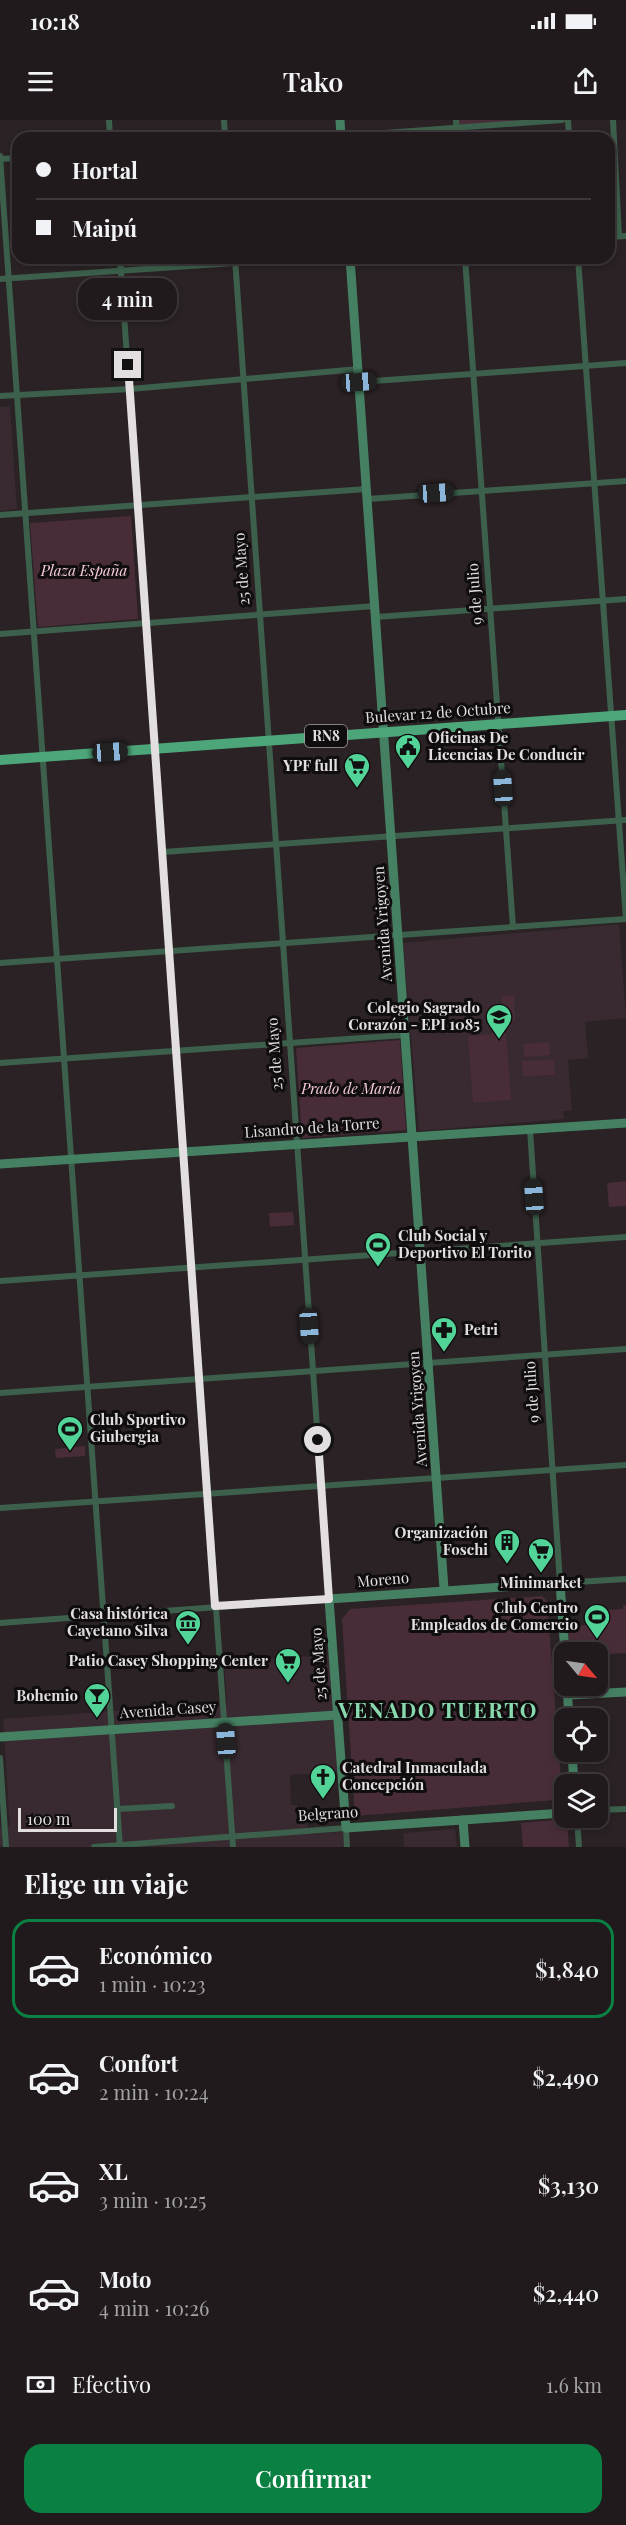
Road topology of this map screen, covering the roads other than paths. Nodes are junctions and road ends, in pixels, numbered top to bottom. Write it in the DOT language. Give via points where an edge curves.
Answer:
graph roads {
  1 [pos="562,120"];
  2 [pos="514,121"];
  3 [pos="456,124"];
  4 [pos="385,132"];
  5 [pos="615,146"];
  6 [pos="0,158"];
  7 [pos="622,236"];
  8 [pos="120,264"];
  9 [pos="189,264"];
  10 [pos="235,264"];
  11 [pos="350,264"];
  12 [pos="465,264"];
  13 [pos="578,264"];
  14 [pos="121,270"];
  15 [pos="0,279"];
  16 [pos="9,279"];
  17 [pos="626,363"];
  18 [pos="586,366"];
  19 [pos="358,369"];
  20 [pos="474,374"];
  21 [pos="243,380"];
  22 [pos="359,382"];
  23 [pos="130,389"];
  24 [pos="16,395"];
  25 [pos="0,396"];
  26 [pos="626,482"];
  27 [pos="594,483"];
  28 [pos="482,490"];
  29 [pos="367,494"];
  30 [pos="251,498"];
  31 [pos="138,507"];
  32 [pos="25,513"];
  33 [pos="0,515"];
  34 [pos="626,599"];
  35 [pos="604,601"];
  36 [pos="375,606"];
  37 [pos="491,609"];
  38 [pos="260,615"];
  39 [pos="376,617"];
  40 [pos="146,622"];
  41 [pos="34,631"];
  42 [pos="0,634"];
  43 [pos="626,715"];
  44 [pos="611,716"];
  45 [pos="499,724"];
  46 [pos="384,732"];
  47 [pos="268,741"];
  48 [pos="155,749"];
  49 [pos="41,757"];
  50 [pos="0,760"];
  51 [pos="622,821"];
  52 [pos="506,830"];
  53 [pos="392,837"];
  54 [pos="276,844"];
  55 [pos="163,852"];
  56 [pos="626,919"];
  57 [pos="513,927"];
  58 [pos="399,935"];
  59 [pos="282,944"];
  60 [pos="170,952"];
  61 [pos="56,960"];
  62 [pos="0,963"];
  63 [pos="405,1035"];
  64 [pos="288,1042"];
  65 [pos="177,1050"];
  66 [pos="63,1058"];
  67 [pos="0,1063"];
  68 [pos="626,1123"];
  69 [pos="530,1129"];
  70 [pos="412,1137"];
  71 [pos="297,1145"];
  72 [pos="184,1151"];
  73 [pos="70,1161"];
  74 [pos="0,1164"];
  75 [pos="626,1237"];
  76 [pos="537,1243"];
  77 [pos="421,1250"];
  78 [pos="305,1259"];
  79 [pos="192,1268"];
  80 [pos="79,1275"];
  81 [pos="0,1281"];
  82 [pos="626,1349"];
  83 [pos="544,1354"];
  84 [pos="430,1362"];
  85 [pos="312,1371"];
  86 [pos="200,1379"];
  87 [pos="86,1387"];
  88 [pos="0,1393"];
  89 [pos="626,1465"];
  90 [pos="552,1470"];
  91 [pos="438,1477"];
  92 [pos="321,1485"];
  93 [pos="208,1494"];
  94 [pos="96,1502"];
  95 [pos="0,1508"];
  96 [pos="626,1579"];
  97 [pos="560,1583"];
  98 [pos="444,1589"];
  99 [pos="329,1599"];
  100 [pos="215,1606"];
  101 [pos="103,1614"];
  102 [pos="0,1623"];
  103 [pos="564,1642"];
  104 [pos="608,1692"];
  105 [pos="626,1692"];
  106 [pos="337,1715"];
  107 [pos="224,1722"];
  108 [pos="112,1729"];
  109 [pos="0,1737"];
  110 [pos="0,1758"];
  111 [pos="172,1806"];
  112 [pos="117,1809"];
  113 [pos="626,1809"];
  114 [pos="608,1810"];
  115 [pos="554,1814"];
  116 [pos="463,1820"];
  117 [pos="346,1828"];
  118 [pos="578,1828"];
  119 [pos="232,1836"];
  120 [pos="120,1846"];
  121 [pos="6,1847"];
  122 [pos="94,1847"];
  123 [pos="233,1847"];
  124 [pos="347,1847"];
  125 [pos="465,1847"];
  126 [pos="579,1847"];
  1 -- 2 [label="street"];
  2 -- 3 [label="street"];
  3 -- 4 [label="street"];
  5 -- 7 [label="street"];
  6 -- 16 [label="street"];
  8 -- 14 [label="street"];
  9 -- 14 [label="street"];
  10 -- 21 [label="street, 25 de Mayo"];
  11 -- 19 [label="main road, Avenida Yrigoyen"];
  12 -- 20 [label="street, 9 de Julio"];
  13 -- 18 [label="street"];
  14 -- 16 [label="street"];
  14 -- 23 [label="street"];
  15 -- 16 [label="street"];
  16 -- 24 [label="street"];
  17 -- 18 [label="street"];
  18 -- 20 [label="street"];
  18 -- 27 [label="street"];
  19 -- 21 [label="street"];
  19 -- 22 [label="main road, Avenida Yrigoyen"];
  20 -- 22 [label="street"];
  20 -- 28 [label="street, 9 de Julio"];
  21 -- 23 [label="street"];
  21 -- 30 [label="street, 25 de Mayo"];
  22 -- 29 [label="main road, Avenida Yrigoyen"];
  23 -- 24 [label="street"];
  23 -- 31 [label="street"];
  24 -- 25 [label="street"];
  24 -- 32 [label="street"];
  26 -- 27 [label="street"];
  27 -- 28 [label="street"];
  27 -- 35 [label="street"];
  28 -- 29 [label="street"];
  28 -- 37 [label="street, 9 de Julio"];
  29 -- 30 [label="street"];
  29 -- 36 [label="main road, Avenida Yrigoyen"];
  30 -- 31 [label="street"];
  30 -- 38 [label="street, 25 de Mayo"];
  31 -- 32 [label="street"];
  31 -- 40 [label="street"];
  32 -- 33 [label="street"];
  32 -- 41 [label="street"];
  34 -- 35 [label="street"];
  35 -- 37 [label="street"];
  35 -- 44 [label="street"];
  36 -- 38 [label="street"];
  36 -- 39 [label="main road, Avenida Yrigoyen"];
  37 -- 39 [label="street"];
  37 -- 45 [label="street, 9 de Julio"];
  38 -- 40 [label="street"];
  38 -- 47 [label="street, 25 de Mayo"];
  39 -- 46 [label="main road, Avenida Yrigoyen"];
  40 -- 41 [label="street"];
  40 -- 48 [label="street"];
  41 -- 42 [label="street"];
  41 -- 49 [label="street"];
  43 -- 44 [label="highway, Bulevar 12 de Octubre / RN8"];
  44 -- 45 [label="highway, Bulevar 12 de Octubre / RN8"];
  44 -- 51 [label="street"];
  45 -- 46 [label="highway, Bulevar 12 de Octubre / RN8"];
  45 -- 52 [label="street, 9 de Julio"];
  46 -- 47 [label="highway, Bulevar 12 de Octubre / RN8"];
  46 -- 53 [label="main road, Avenida Yrigoyen"];
  47 -- 48 [label="highway, Bulevar 12 de Octubre / RN8"];
  47 -- 54 [label="street, 25 de Mayo"];
  48 -- 49 [label="highway, Bulevar 12 de Octubre / RN8"];
  48 -- 55 [label="street"];
  49 -- 50 [label="highway, Bulevar 12 de Octubre / RN8"];
  49 -- 61 [label="street"];
  51 -- 52 [label="street"];
  51 -- 56 [label="street"];
  52 -- 53 [label="street"];
  52 -- 57 [label="street, 9 de Julio"];
  53 -- 54 [label="street"];
  53 -- 58 [label="main road, Avenida Yrigoyen"];
  54 -- 55 [label="street"];
  54 -- 59 [label="street, 25 de Mayo"];
  55 -- 60 [label="street"];
  56 -- 57 [label="street"];
  57 -- 58 [label="street"];
  58 -- 59 [label="street"];
  58 -- 63 [label="main road, Avenida Yrigoyen"];
  59 -- 60 [label="street"];
  59 -- 64 [label="street, 25 de Mayo"];
  60 -- 61 [label="street"];
  60 -- 65 [label="street"];
  61 -- 62 [label="street"];
  61 -- 66 [label="street"];
  63 -- 64 [label="street"];
  63 -- 70 [label="main road, Avenida Yrigoyen"];
  64 -- 65 [label="street"];
  64 -- 71 [label="street, 25 de Mayo"];
  65 -- 66 [label="street"];
  65 -- 72 [label="street"];
  66 -- 67 [label="street"];
  66 -- 73 [label="street"];
  68 -- 69 [label="main road, Lisandro de la Torre"];
  69 -- 70 [label="main road, Lisandro de la Torre"];
  69 -- 76 [label="street, 9 de Julio"];
  70 -- 71 [label="main road, Lisandro de la Torre"];
  70 -- 77 [label="main road, Avenida Yrigoyen"];
  71 -- 72 [label="main road, Lisandro de la Torre"];
  71 -- 78 [label="street, 25 de Mayo"];
  72 -- 73 [label="main road, Lisandro de la Torre"];
  72 -- 79 [label="street"];
  73 -- 74 [label="main road, Lisandro de la Torre"];
  73 -- 80 [label="street"];
  75 -- 76 [label="street"];
  76 -- 77 [label="street"];
  76 -- 83 [label="street, 9 de Julio"];
  77 -- 78 [label="street"];
  77 -- 84 [label="main road, Avenida Yrigoyen"];
  78 -- 79 [label="street"];
  78 -- 85 [label="street, 25 de Mayo"];
  79 -- 80 [label="street"];
  79 -- 86 [label="street"];
  80 -- 81 [label="street"];
  80 -- 87 [label="street"];
  82 -- 83 [label="street"];
  83 -- 84 [label="street"];
  83 -- 90 [label="street, 9 de Julio"];
  84 -- 85 [label="street"];
  84 -- 91 [label="main road, Avenida Yrigoyen"];
  85 -- 86 [label="street"];
  85 -- 92 [label="street, 25 de Mayo"];
  86 -- 87 [label="street"];
  86 -- 93 [label="street"];
  87 -- 88 [label="street"];
  87 -- 94 [label="street"];
  89 -- 90 [label="street"];
  90 -- 91 [label="street"];
  90 -- 97 [label="street, 9 de Julio"];
  91 -- 92 [label="street"];
  91 -- 98 [label="main road, Avenida Yrigoyen"];
  92 -- 93 [label="street"];
  92 -- 99 [label="street, 25 de Mayo"];
  93 -- 94 [label="street"];
  93 -- 100 [label="street"];
  94 -- 95 [label="street"];
  94 -- 101 [label="street"];
  96 -- 97 [label="street, Moreno"];
  97 -- 98 [label="main road, Moreno"];
  97 -- 103 [label="main road, 9 de Julio"];
  98 -- 99 [label="main road, Moreno"];
  99 -- 100 [label="street, Moreno"];
  99 -- 106 [label="main road, 25 de Mayo"];
  100 -- 101 [label="street, Moreno"];
  100 -- 107 [label="street"];
  101 -- 102 [label="street, Moreno"];
  101 -- 108 [label="street"];
  104 -- 105 [label="main road"];
  106 -- 107 [label="main road, Avenida Casey"];
  106 -- 117 [label="main road, 25 de Mayo"];
  107 -- 108 [label="main road, Avenida Casey"];
  107 -- 119 [label="street"];
  108 -- 109 [label="main road, Avenida Casey"];
  108 -- 112 [label="street"];
  110 -- 121 [label="street"];
  111 -- 112 [label="street"];
  112 -- 120 [label="street"];
  113 -- 114 [label="street"];
  115 -- 116 [label="main road, Belgrano"];
  116 -- 117 [label="main road, Belgrano"];
  116 -- 125 [label="main road"];
  117 -- 119 [label="street, Belgrano"];
  117 -- 124 [label="street, 25 de Mayo"];
  118 -- 126 [label="street"];
  119 -- 120 [label="street, Belgrano"];
  119 -- 123 [label="street"];
  120 -- 122 [label="street, Belgrano"];
}
